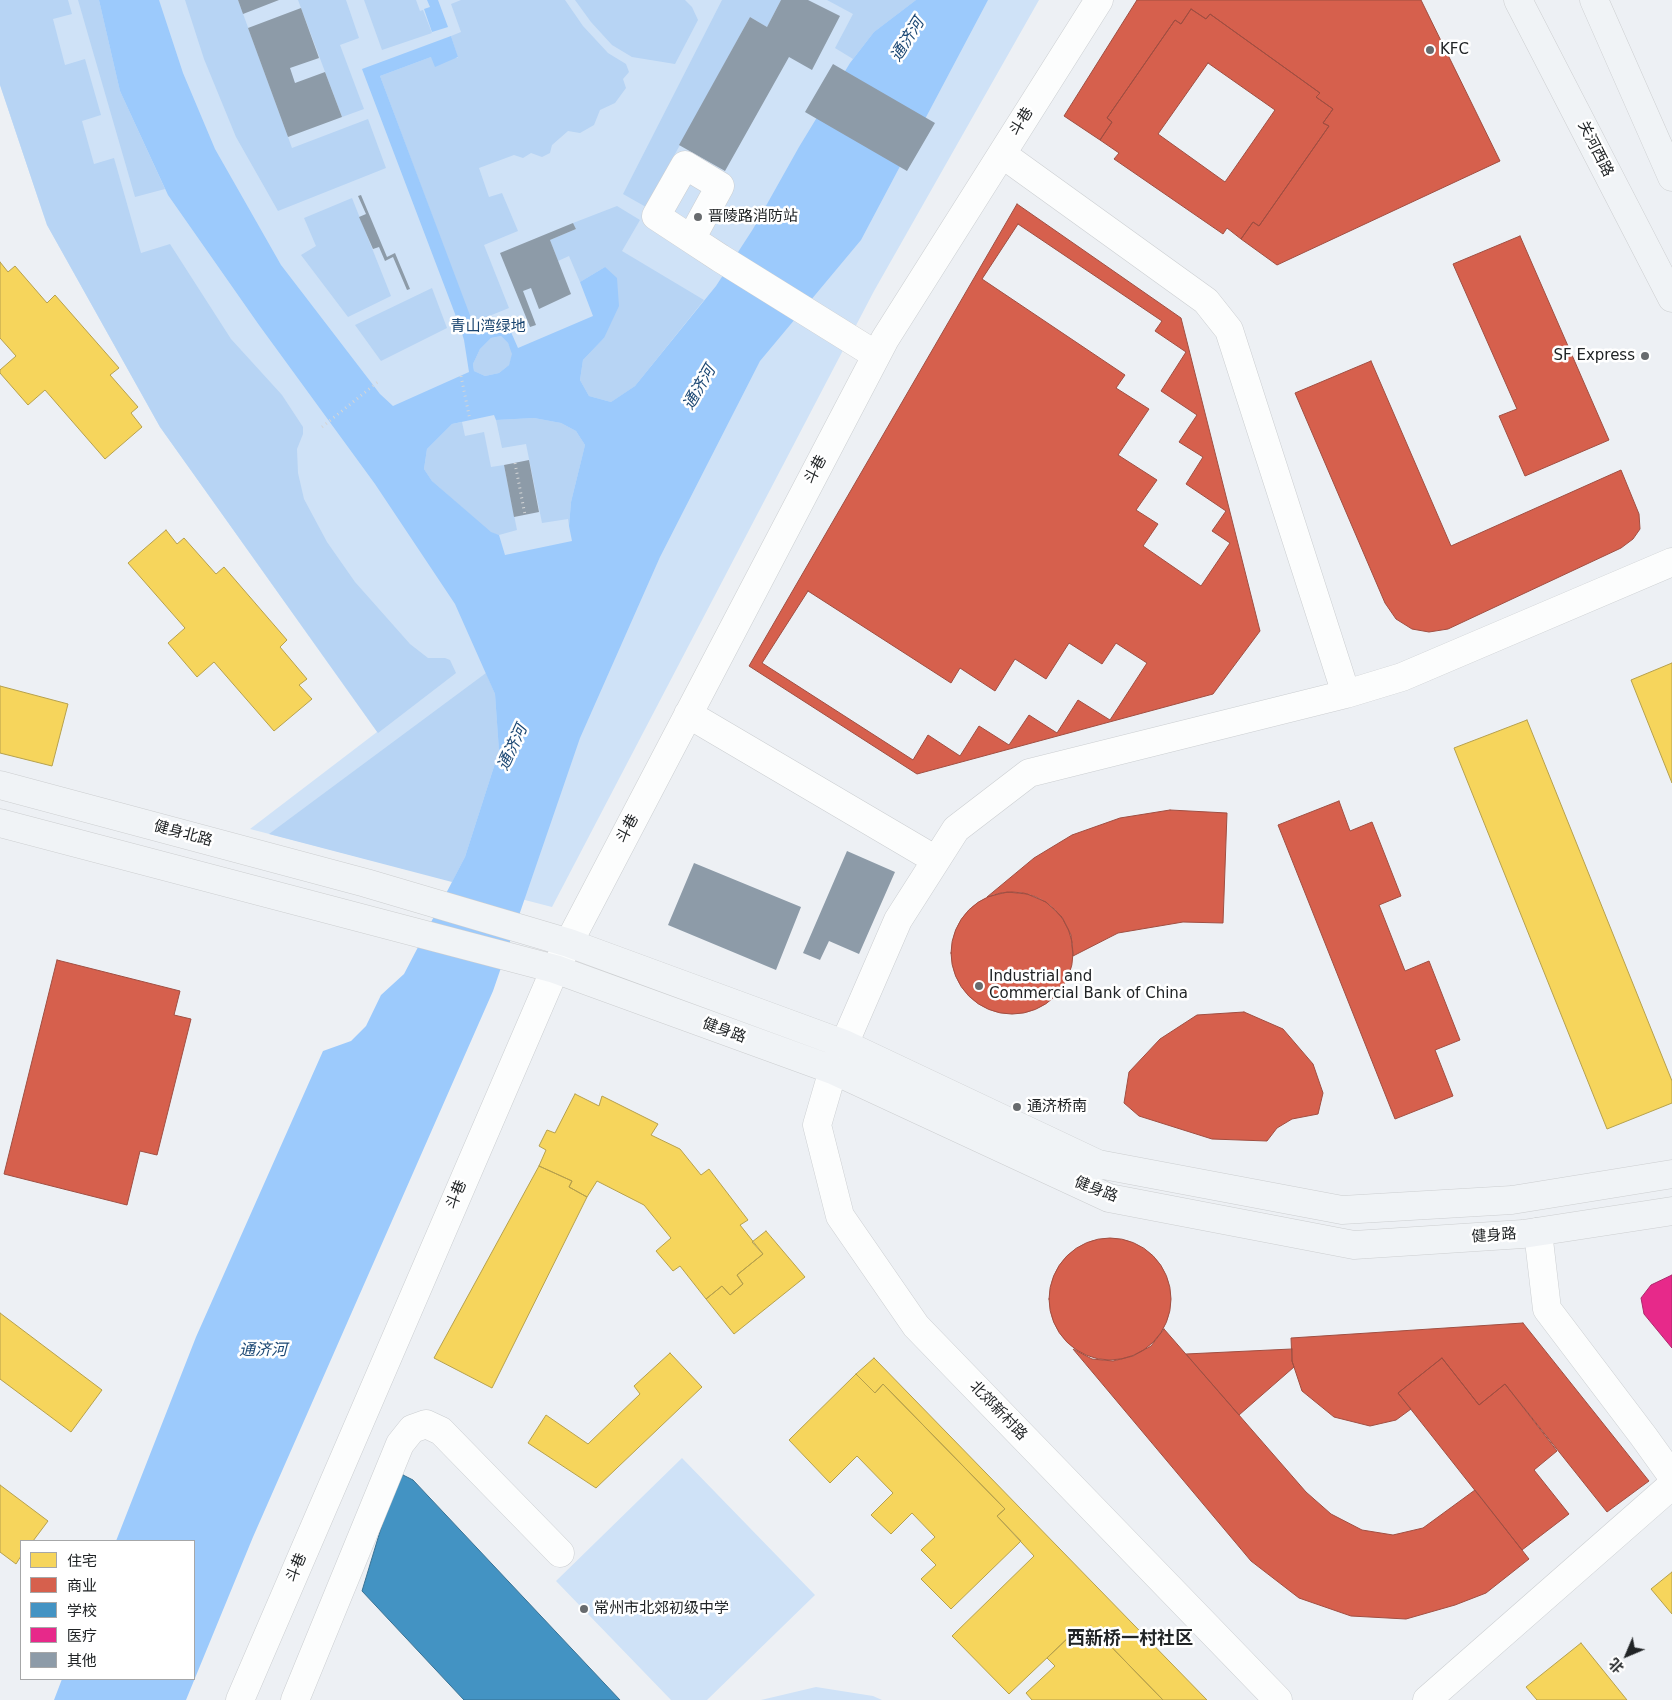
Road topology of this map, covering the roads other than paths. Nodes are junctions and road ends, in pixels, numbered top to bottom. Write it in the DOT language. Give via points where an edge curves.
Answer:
graph roads {
  1 [pos="1099,0"];
  2 [pos="1518,0"];
  3 [pos="1594,0"];
  4 [pos="1002,154"];
  5 [pos="1671,174"];
  6 [pos="691,239"];
  7 [pos="1672,298"];
  8 [pos="876,355"];
  9 [pos="1672,562"];
  10 [pos="1346,694"];
  11 [pos="688,714"];
  12 [pos="0,785"];
  13 [pos="0,823"];
  14 [pos="936,860"];
  15 [pos="569,943"];
  16 [pos="555,969"];
  17 [pos="844,1044"];
  18 [pos="833,1070"];
  19 [pos="1672,1174"];
  20 [pos="1672,1211"];
  21 [pos="1538,1232"];
  22 [pos="1672,1476"];
  23 [pos="1672,1485"];
  24 [pos="560,1553"];
  25 [pos="240,1700"];
  26 [pos="295,1700"];
  27 [pos="1278,1700"];
  28 [pos="1427,1700"];
  1 -- 4 [label="street, 斗巷"];
  2 -- 7 [label="main road, 关河西路"];
  3 -- 5 [label="main road"];
  4 -- 8 [label="street, 斗巷"];
  4 -- 10 [label="street" via="1206,301 1230,330"];
  6 -- 8 [label="street"];
  8 -- 11 [label="street, 斗巷"];
  9 -- 10 [label="street, 北郊新村路" via="1402,678"];
  10 -- 14 [label="street, 北郊新村路" via="1029,773 956,829"];
  11 -- 14 [label="street"];
  11 -- 15 [label="street, 斗巷"];
  12 -- 15 [label="main road, 健身北路" via="366,883"];
  13 -- 16 [label="main road, 健身路"];
  14 -- 17 [label="street, 北郊新村路" via="898,920"];
  15 -- 16 [label="street, 斗巷"];
  15 -- 17 [label="main road, 健身路"];
  16 -- 18 [label="main road, 健身路"];
  16 -- 25 [label="street, 斗巷"];
  17 -- 18 [label="street, 北郊新村路"];
  17 -- 19 [label="main road, 健身路" via="1098,1164 1342,1210 1512,1200"];
  18 -- 21 [label="main road, 健身路" via="1109,1198 1354,1245"];
  18 -- 27 [label="street, 北郊新村路" via="817,1125 840,1216 916,1326"];
  20 -- 21 [label="main road, 健身路"];
  21 -- 22 [label="street" via="1547,1309"];
  23 -- 28 [label="street"];
  24 -- 26 [label="street" via="441,1432 426,1424 412,1429 400,1444"];
}
